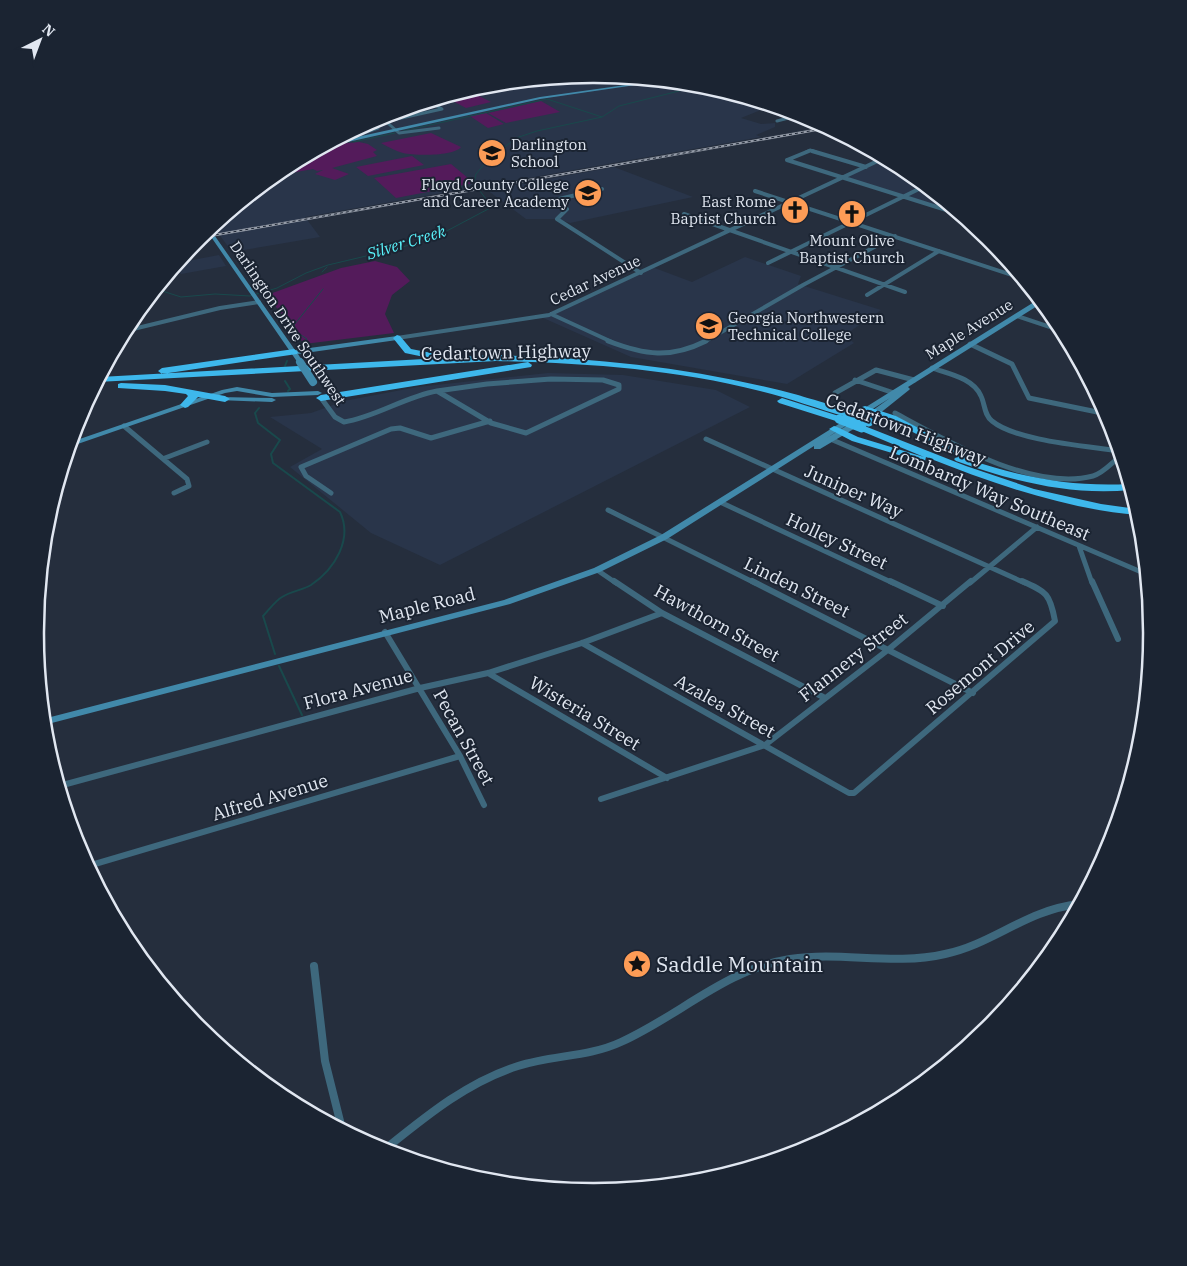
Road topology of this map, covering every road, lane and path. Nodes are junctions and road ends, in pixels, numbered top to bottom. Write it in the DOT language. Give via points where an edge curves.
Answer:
graph roads {
  1 [pos="635,85"];
  2 [pos="437,106"];
  3 [pos="787,118"];
  4 [pos="397,120"];
  5 [pos="777,121"];
  6 [pos="386,124"];
  7 [pos="439,128"];
  8 [pos="393,129"];
  9 [pos="354,138"];
  10 [pos="876,162"];
  11 [pos="866,167"];
  12 [pos="843,178"];
  13 [pos="602,189"];
  14 [pos="918,190"];
  15 [pos="755,191"];
  16 [pos="904,196"];
  17 [pos="790,202"];
  18 [pos="942,208"];
  19 [pos="684,214"];
  20 [pos="850,222"];
  21 [pos="730,230"];
  22 [pos="213,236"];
  23 [pos="894,236"];
  24 [pos="789,251"];
  25 [pos="939,251"];
  26 [pos="768,263"];
  27 [pos="835,267"];
  28 [pos="641,273"];
  29 [pos="1010,274"];
  30 [pos="882,284"];
  31 [pos="251,291"];
  32 [pos="905,292"];
  33 [pos="867,295"];
  34 [pos="258,301"];
  35 [pos="1035,305"];
  36 [pos="551,314"];
  37 [pos="1017,316"];
  38 [pos="1050,327"];
  39 [pos="136,328"];
  40 [pos="397,338"];
  41 [pos="970,344"];
  42 [pos="294,352"];
  43 [pos="496,358"];
  44 [pos="528,365"];
  45 [pos="932,368"];
  46 [pos="106,379"];
  47 [pos="106,380"];
  48 [pos="856,380"];
  49 [pos="913,381"];
  50 [pos="121,386"];
  51 [pos="101,387"];
  52 [pos="436,391"];
  53 [pos="188,392"];
  54 [pos="835,393"];
  55 [pos="895,394"];
  56 [pos="319,395"];
  57 [pos="208,396"];
  58 [pos="224,399"];
  59 [pos="185,404"];
  60 [pos="865,409"];
  61 [pos="876,412"];
  62 [pos="1096,412"];
  63 [pos="895,413"];
  64 [pos="845,418"];
  65 [pos="490,421"];
  66 [pos="863,424"];
  67 [pos="124,426"];
  68 [pos="838,431"];
  69 [pos="827,438"];
  70 [pos="706,439"];
  71 [pos="79,442"];
  72 [pos="207,442"];
  73 [pos="1112,450"];
  74 [pos="164,458"];
  75 [pos="1115,460"];
  76 [pos="772,469"];
  77 [pos="1008,476"];
  78 [pos="988,479"];
  79 [pos="1124,487"];
  80 [pos="174,493"];
  81 [pos="331,493"];
  82 [pos="720,502"];
  83 [pos="608,510"];
  84 [pos="1129,511"];
  85 [pos="1037,527"];
  86 [pos="664,537"];
  87 [pos="1079,546"];
  88 [pos="991,567"];
  89 [pos="597,570"];
  90 [pos="1140,571"];
  91 [pos="942,606"];
  92 [pos="662,613"];
  93 [pos="385,632"];
  94 [pos="1118,640"];
  95 [pos="582,643"];
  96 [pos="889,649"];
  97 [pos="488,673"];
  98 [pos="420,688"];
  99 [pos="973,693"];
  100 [pos="825,698"];
  101 [pos="51,720"];
  102 [pos="765,745"];
  103 [pos="460,756"];
  104 [pos="667,778"];
  105 [pos="65,784"];
  106 [pos="854,793"];
  107 [pos="601,799"];
  108 [pos="484,805"];
  109 [pos="95,864"];
  110 [pos="1072,905"];
  111 [pos="314,966"];
  112 [pos="340,1120"];
  113 [pos="391,1144"];
  1 -- 8 [label="street" via="540,98"];
  2 -- 4 [label="street" via="442,109"];
  3 -- 5 [label="street"];
  6 -- 8 [label="street"];
  7 -- 8 [label="street" via="404,134"];
  8 -- 9 [label="street"];
  10 -- 11 [label="street, Cedar Avenue"];
  11 -- 12 [label="street, Cedar Avenue"];
  11 -- 12 [label="street" via="810,150 787,160"];
  12 -- 16 [label="street"];
  12 -- 17 [label="street, Cedar Avenue"];
  13 -- 28 [label="street" via="559,199 567,209 558,219"];
  14 -- 16 [label="street"];
  15 -- 17 [label="street"];
  16 -- 18 [label="street"];
  16 -- 20 [label="street"];
  17 -- 20 [label="street"];
  17 -- 21 [label="street, Cedar Avenue"];
  19 -- 21 [label="street"];
  20 -- 23 [label="street"];
  20 -- 24 [label="street"];
  21 -- 24 [label="street"];
  21 -- 28 [label="street, Cedar Avenue"];
  22 -- 31 [label="street, Darlington Drive Southwest"];
  23 -- 25 [label="street"];
  23 -- 27 [label="street"];
  24 -- 26 [label="street"];
  24 -- 27 [label="street"];
  25 -- 29 [label="street"];
  25 -- 30 [label="street"];
  27 -- 30 [label="street"];
  27 -- 36 [label="street" via="722,332 671,354 633,349"];
  28 -- 36 [label="street, Cedar Avenue"];
  30 -- 32 [label="street"];
  30 -- 33 [label="street"];
  31 -- 34 [label="street, Darlington Drive Southwest"];
  34 -- 39 [label="street"];
  34 -- 42 [label="street, Darlington Drive Southwest"];
  35 -- 37 [label="street, Maple Avenue"];
  36 -- 40 [label="street, Cedar Avenue"];
  37 -- 38 [label="street"];
  37 -- 41 [label="street, Maple Avenue"];
  40 -- 42 [label="street, Cedar Avenue"];
  40 -- 43 [label="highway" via="408,351 425,356"];
  41 -- 45 [label="street, Maple Avenue"];
  41 -- 62 [label="street" via="1012,364 1029,398"];
  42 -- 46 [label="highway"];
  42 -- 56 [label="street, Darlington Drive Southwest, bridge"];
  43 -- 47 [label="highway, Cedartown Highway"];
  43 -- 64 [label="highway, Cedartown Highway" via="604,362 705,375 795,396"];
  44 -- 50 [label="highway, Cedartown Highway"];
  44 -- 56 [label="highway"];
  44 -- 64 [label="highway, Cedartown Highway" via="600,367 668,376 757,394"];
  45 -- 49 [label="street, Maple Avenue"];
  45 -- 73 [label="street" via="976,388 986,414 1007,428 1028,435"];
  48 -- 49 [label="street" via="876,370"];
  48 -- 54 [label="street"];
  48 -- 55 [label="street"];
  49 -- 55 [label="street, Maple Avenue"];
  50 -- 51 [label="highway, Cedartown Highway"];
  50 -- 53 [label="highway"];
  52 -- 56 [label="street, Darlington Drive Southwest" via="413,396 350,422 335,417"];
  52 -- 65 [label="street"];
  52 -- 65 [label="street, Darlington Drive Southwest" via="578,378 619,385 619,389 526,433"];
  53 -- 57 [label="highway"];
  53 -- 59 [label="highway" via="194,396"];
  55 -- 60 [label="street, Maple Avenue"];
  55 -- 61 [label="street, Maple Avenue"];
  56 -- 57 [label="street" via="272,395 230,390"];
  56 -- 58 [label="street"];
  57 -- 58 [label="highway"];
  57 -- 59 [label="street"];
  58 -- 59 [label="street"];
  59 -- 67 [label="street"];
  60 -- 61 [label="highway"];
  60 -- 64 [label="street, Maple Avenue"];
  61 -- 66 [label="street, Maple Avenue"];
  61 -- 77 [label="highway"];
  63 -- 75 [label="street" via="1019,470 1084,478 1098,473"];
  64 -- 66 [label="highway, Cedartown Highway, bridge"];
  64 -- 68 [label="street, Maple Road"];
  65 -- 81 [label="street" via="431,438 400,428 391,429 301,467 306,476"];
  66 -- 68 [label="street, Maple Road"];
  66 -- 77 [label="highway, Cedartown Highway"];
  66 -- 78 [label="highway, Cedartown Highway"];
  67 -- 71 [label="street"];
  67 -- 74 [label="street"];
  68 -- 69 [label="street, Maple Road"];
  68 -- 78 [label="highway"];
  69 -- 76 [label="street, Maple Road"];
  69 -- 85 [label="street, Lombardy Way Southeast"];
  70 -- 76 [label="street, Juniper Way"];
  72 -- 74 [label="street"];
  74 -- 80 [label="street" via="190,483"];
  76 -- 82 [label="street, Maple Road"];
  76 -- 88 [label="street, Juniper Way"];
  77 -- 79 [label="highway, Cedartown Highway" via="1086,489"];
  78 -- 84 [label="highway, Cedartown Highway" via="1055,499"];
  82 -- 86 [label="street, Maple Road"];
  82 -- 91 [label="street, Holley Street"];
  83 -- 86 [label="street, Linden Street"];
  85 -- 87 [label="street, Lombardy Way Southeast"];
  85 -- 88 [label="street, Flannery Street"];
  86 -- 89 [label="street, Maple Road"];
  86 -- 96 [label="street, Linden Street"];
  87 -- 90 [label="street, Lombardy Way Southeast"];
  87 -- 94 [label="street"];
  88 -- 91 [label="street, Flannery Street"];
  88 -- 99 [label="street, Rosemont Drive" via="1048,594 1055,621"];
  89 -- 92 [label="street, Hawthorn Street"];
  89 -- 93 [label="street, Maple Road" via="507,602"];
  91 -- 96 [label="street, Flannery Street"];
  92 -- 95 [label="street, Flora Avenue"];
  92 -- 100 [label="street, Hawthorn Street"];
  93 -- 98 [label="street, Pecan Street"];
  93 -- 101 [label="street, Maple Road"];
  95 -- 97 [label="street, Flora Avenue"];
  95 -- 102 [label="street, Azalea Street"];
  96 -- 99 [label="street, Linden Street"];
  96 -- 100 [label="street, Flannery Street"];
  97 -- 98 [label="street, Flora Avenue"];
  97 -- 104 [label="street, Wisteria Street"];
  98 -- 103 [label="street, Pecan Street"];
  98 -- 105 [label="street, Flora Avenue"];
  99 -- 106 [label="street, Rosemont Drive"];
  100 -- 102 [label="street, Flannery Street"];
  102 -- 104 [label="street, Flannery Street"];
  102 -- 106 [label="street, Azalea Street" via="848,793"];
  103 -- 108 [label="street, Pecan Street"];
  103 -- 109 [label="street, Alfred Avenue"];
  104 -- 107 [label="street, Flannery Street"];
  110 -- 113 [label="street" via="1053,908 965,949 925,959 888,961 824,957 772,962 670,1012 623,1042 519,1066 470,1086"];
  111 -- 112 [label="street" via="325,1061"];
}
